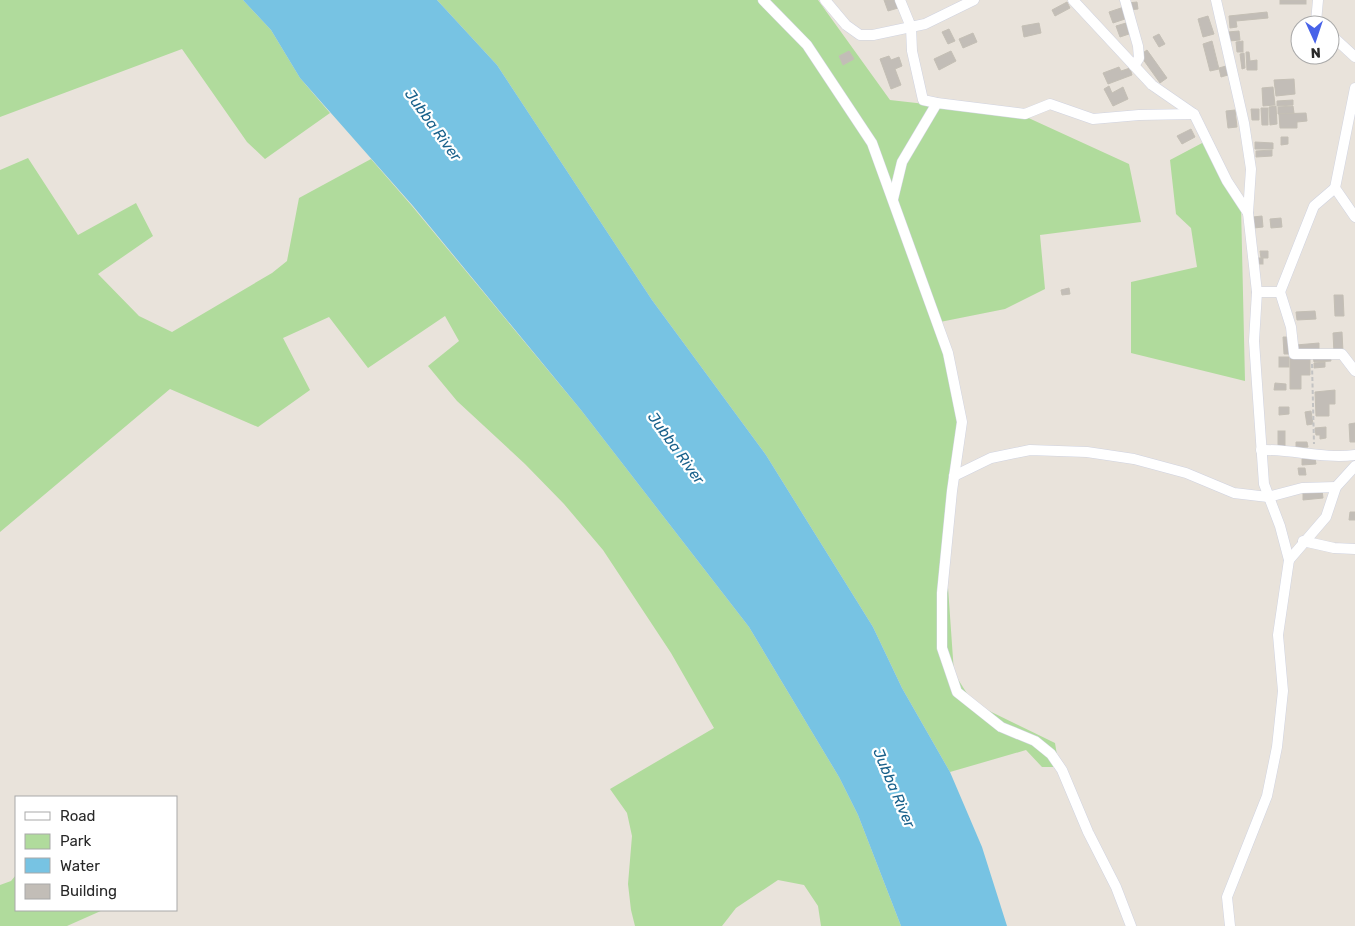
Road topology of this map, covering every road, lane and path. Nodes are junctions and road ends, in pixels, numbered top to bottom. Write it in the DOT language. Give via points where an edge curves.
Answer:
graph roads {
  1 [pos="763,0"];
  2 [pos="825,0"];
  3 [pos="900,0"];
  4 [pos="974,0"];
  5 [pos="1073,0"];
  6 [pos="1125,0"];
  7 [pos="1216,0"];
  8 [pos="1318,0"];
  9 [pos="1317,15"];
  10 [pos="911,27"];
  11 [pos="1340,43"];
  12 [pos="1355,57"];
  13 [pos="1134,66"];
  14 [pos="1355,88"];
  15 [pos="937,103"];
  16 [pos="1194,114"];
  17 [pos="1335,188"];
  18 [pos="892,200"];
  19 [pos="1248,213"];
  20 [pos="1355,217"];
  21 [pos="1257,292"];
  22 [pos="1280,292"];
  23 [pos="1311,354"];
  24 [pos="1355,371"];
  25 [pos="1261,450"];
  26 [pos="1314,455"];
  27 [pos="1355,455"];
  28 [pos="1355,466"];
  29 [pos="954,476"];
  30 [pos="1336,487"];
  31 [pos="1268,497"];
  32 [pos="1304,541"];
  33 [pos="1355,549"];
  34 [pos="1289,560"];
  35 [pos="1131,926"];
  36 [pos="1230,926"];
  1 -- 18 [label="street" via="807,45 872,143"];
  2 -- 10 [label="street" via="846,25 860,35"];
  3 -- 10 [label="street"];
  4 -- 10 [label="street" via="925,24"];
  5 -- 13 [label="street"];
  6 -- 13 [label="street" via="1138,46 1139,58"];
  7 -- 19 [label="street" via="1233,69 1251,169"];
  8 -- 9 [label="street"];
  10 -- 15 [label="street" via="912,51 923,100"];
  11 -- 12 [label="street"];
  13 -- 16 [label="street" via="1152,85"];
  14 -- 17 [label="street"];
  15 -- 16 [label="street" via="1025,114 1050,104 1093,119"];
  15 -- 18 [label="street" via="902,162"];
  16 -- 19 [label="street" via="1227,181"];
  17 -- 20 [label="street"];
  17 -- 22 [label="street" via="1314,206"];
  18 -- 29 [label="street" via="948,353 962,422"];
  19 -- 21 [label="street"];
  21 -- 22 [label="street"];
  21 -- 25 [label="street" via="1254,341"];
  22 -- 23 [label="street" via="1291,326 1294,354"];
  23 -- 24 [label="street" via="1342,354"];
  23 -- 26 [label="path"];
  25 -- 26 [label="street"];
  25 -- 31 [label="street"];
  26 -- 27 [label="street"];
  28 -- 30 [label="street"];
  29 -- 31 [label="street" via="991,458 1030,450 1087,452 1134,459 1186,473 1234,493"];
  29 -- 35 [label="street" via="942,592 942,648 957,692 1001,727 1035,741 1051,754 1062,770"];
  30 -- 31 [label="street" via="1302,488"];
  30 -- 32 [label="street" via="1326,517"];
  31 -- 34 [label="street"];
  32 -- 33 [label="street"];
  32 -- 34 [label="street"];
  34 -- 36 [label="street" via="1278,636 1283,691 1277,747 1267,796 1227,897"];
}
